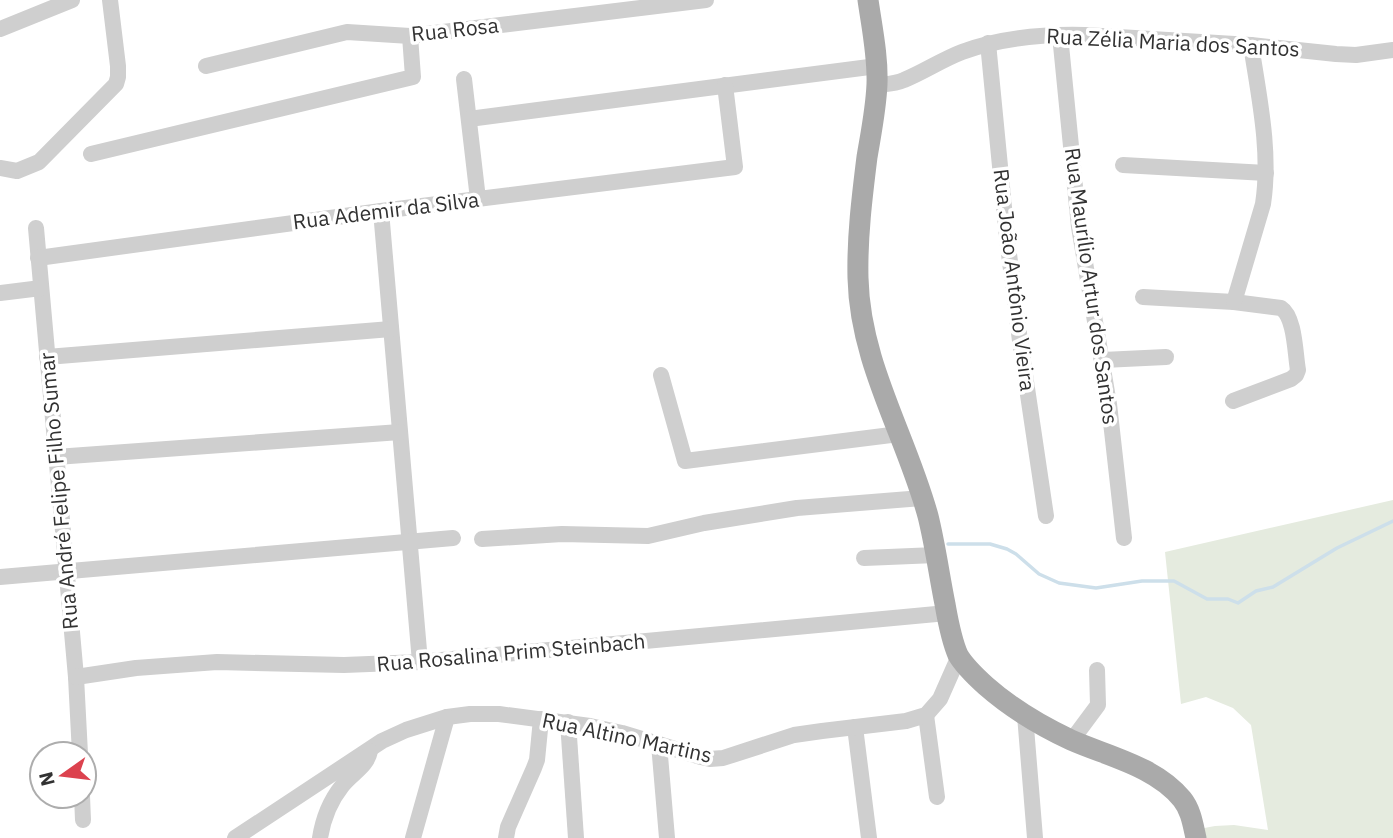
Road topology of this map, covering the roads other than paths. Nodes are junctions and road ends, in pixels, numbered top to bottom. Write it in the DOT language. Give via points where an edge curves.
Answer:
graph roads {
  1 [pos="72,0"];
  2 [pos="110,0"];
  3 [pos="706,0"];
  4 [pos="868,0"];
  5 [pos="0,29"];
  6 [pos="1060,34"];
  7 [pos="410,36"];
  8 [pos="988,43"];
  9 [pos="1251,45"];
  10 [pos="1393,50"];
  11 [pos="206,66"];
  12 [pos="877,75"];
  13 [pos="464,79"];
  14 [pos="725,85"];
  15 [pos="468,119"];
  16 [pos="92,154"];
  17 [pos="1123,165"];
  18 [pos="0,168"];
  19 [pos="1266,173"];
  20 [pos="478,199"];
  21 [pos="381,211"];
  22 [pos="36,228"];
  23 [pos="38,258"];
  24 [pos="41,288"];
  25 [pos="0,293"];
  26 [pos="1143,297"];
  27 [pos="1234,302"];
  28 [pos="391,329"];
  29 [pos="47,357"];
  30 [pos="1166,357"];
  31 [pos="1102,360"];
  32 [pos="662,375"];
  33 [pos="1233,401"];
  34 [pos="400,432"];
  35 [pos="900,434"];
  36 [pos="56,457"];
  37 [pos="922,498"];
  38 [pos="1046,516"];
  39 [pos="453,538"];
  40 [pos="482,538"];
  41 [pos="1124,538"];
  42 [pos="410,541"];
  43 [pos="936,555"];
  44 [pos="864,558"];
  45 [pos="66,571"];
  46 [pos="0,577"];
  47 [pos="947,613"];
  48 [pos="959,656"];
  49 [pos="420,662"];
  50 [pos="1097,670"];
  51 [pos="76,677"];
  52 [pos="926,715"];
  53 [pos="1026,715"];
  54 [pos="447,717"];
  55 [pos="541,719"];
  56 [pos="568,722"];
  57 [pos="855,727"];
  58 [pos="79,740"];
  59 [pos="1072,740"];
  60 [pos="659,744"];
  61 [pos="370,748"];
  62 [pos="937,797"];
  63 [pos="83,810"];
  64 [pos="267,817"];
  65 [pos="83,820"];
  66 [pos="235,838"];
  67 [pos="250,838"];
  68 [pos="320,838"];
  69 [pos="413,838"];
  70 [pos="506,838"];
  71 [pos="576,838"];
  72 [pos="667,838"];
  73 [pos="869,838"];
  74 [pos="1035,838"];
  75 [pos="1196,838"];
  1 -- 5 [label="street"];
  2 -- 18 [label="street" via="116,84 39,162 17,171"];
  3 -- 7 [label="street, Rua Rosa"];
  4 -- 12 [label="main road"];
  6 -- 8 [label="street, Rua Zélia Maria dos Santos"];
  6 -- 9 [label="street, Rua Zélia Maria dos Santos"];
  6 -- 31 [label="street, Rua Maurílio Artur dos Santos" via="1079,227"];
  7 -- 11 [label="street, Rua Rosa" via="347,32"];
  7 -- 16 [label="street" via="413,77"];
  8 -- 12 [label="street, Rua Zélia Maria dos Santos" via="903,81"];
  8 -- 38 [label="street, Rua João Antônio Vieira" via="1007,238"];
  9 -- 10 [label="street, Rua Zélia Maria dos Santos" via="1356,55"];
  9 -- 19 [label="street"];
  12 -- 14 [label="street, Rua Zélia Maria dos Santos"];
  12 -- 35 [label="main road" via="860,220 858,293 867,346"];
  13 -- 15 [label="street"];
  14 -- 15 [label="street, Rua Zélia Maria dos Santos"];
  14 -- 20 [label="street, Rua Ademir da Silva" via="735,167"];
  15 -- 20 [label="street"];
  17 -- 19 [label="street"];
  19 -- 27 [label="street" via="1263,204"];
  20 -- 21 [label="street, Rua Ademir da Silva"];
  21 -- 23 [label="street, Rua Ademir da Silva"];
  21 -- 28 [label="street"];
  22 -- 23 [label="street, Rua André Felipe Filho Sumar"];
  23 -- 24 [label="street, Rua André Felipe Filho Sumar"];
  24 -- 25 [label="street"];
  24 -- 29 [label="street, Rua André Felipe Filho Sumar"];
  26 -- 27 [label="street"];
  27 -- 33 [label="street" via="1281,307 1287,312 1298,370 1291,379"];
  28 -- 29 [label="street"];
  28 -- 34 [label="street"];
  29 -- 36 [label="street, Rua André Felipe Filho Sumar"];
  30 -- 31 [label="street"];
  31 -- 41 [label="street, Rua Maurílio Artur dos Santos"];
  32 -- 35 [label="street" via="685,461"];
  34 -- 36 [label="street"];
  34 -- 42 [label="street"];
  35 -- 37 [label="main road"];
  36 -- 45 [label="street, Rua André Felipe Filho Sumar"];
  37 -- 40 [label="street" via="797,508 648,536"];
  37 -- 43 [label="main road"];
  39 -- 42 [label="street"];
  42 -- 45 [label="street"];
  42 -- 49 [label="street"];
  43 -- 44 [label="street"];
  43 -- 47 [label="main road"];
  45 -- 46 [label="street"];
  45 -- 51 [label="street, Rua André Felipe Filho Sumar"];
  47 -- 48 [label="main road"];
  47 -- 49 [label="street, Rua Rosalina Prim Steinbach"];
  48 -- 52 [label="street" via="940,699"];
  48 -- 53 [label="main road" via="986,686"];
  49 -- 51 [label="street, Rua Rosalina Prim Steinbach" via="344,666 217,663"];
  50 -- 59 [label="street" via="1098,705"];
  51 -- 58 [label="street, Rua André Felipe Filho Sumar"];
  52 -- 57 [label="street, Rua Altino Martins" via="906,722"];
  52 -- 62 [label="street"];
  53 -- 59 [label="main road"];
  53 -- 74 [label="street"];
  54 -- 55 [label="street, Rua Altino Martins" via="486,713"];
  54 -- 61 [label="street, Rua Altino Martins"];
  54 -- 69 [label="street"];
  55 -- 56 [label="street, Rua Altino Martins"];
  55 -- 70 [label="street" via="537,760"];
  56 -- 60 [label="street, Rua Altino Martins"];
  56 -- 71 [label="street"];
  57 -- 60 [label="street, Rua Altino Martins" via="794,735 716,759"];
  57 -- 73 [label="street"];
  59 -- 75 [label="main road" via="1147,772 1174,790 1188,810"];
  60 -- 72 [label="street"];
  61 -- 64 [label="street, Rua Altino Martins"];
  61 -- 68 [label="street" via="364,765 326,812"];
  63 -- 65 [label="street"];
  64 -- 66 [label="street"];
  64 -- 67 [label="street, Rua Altino Martins"];
}
